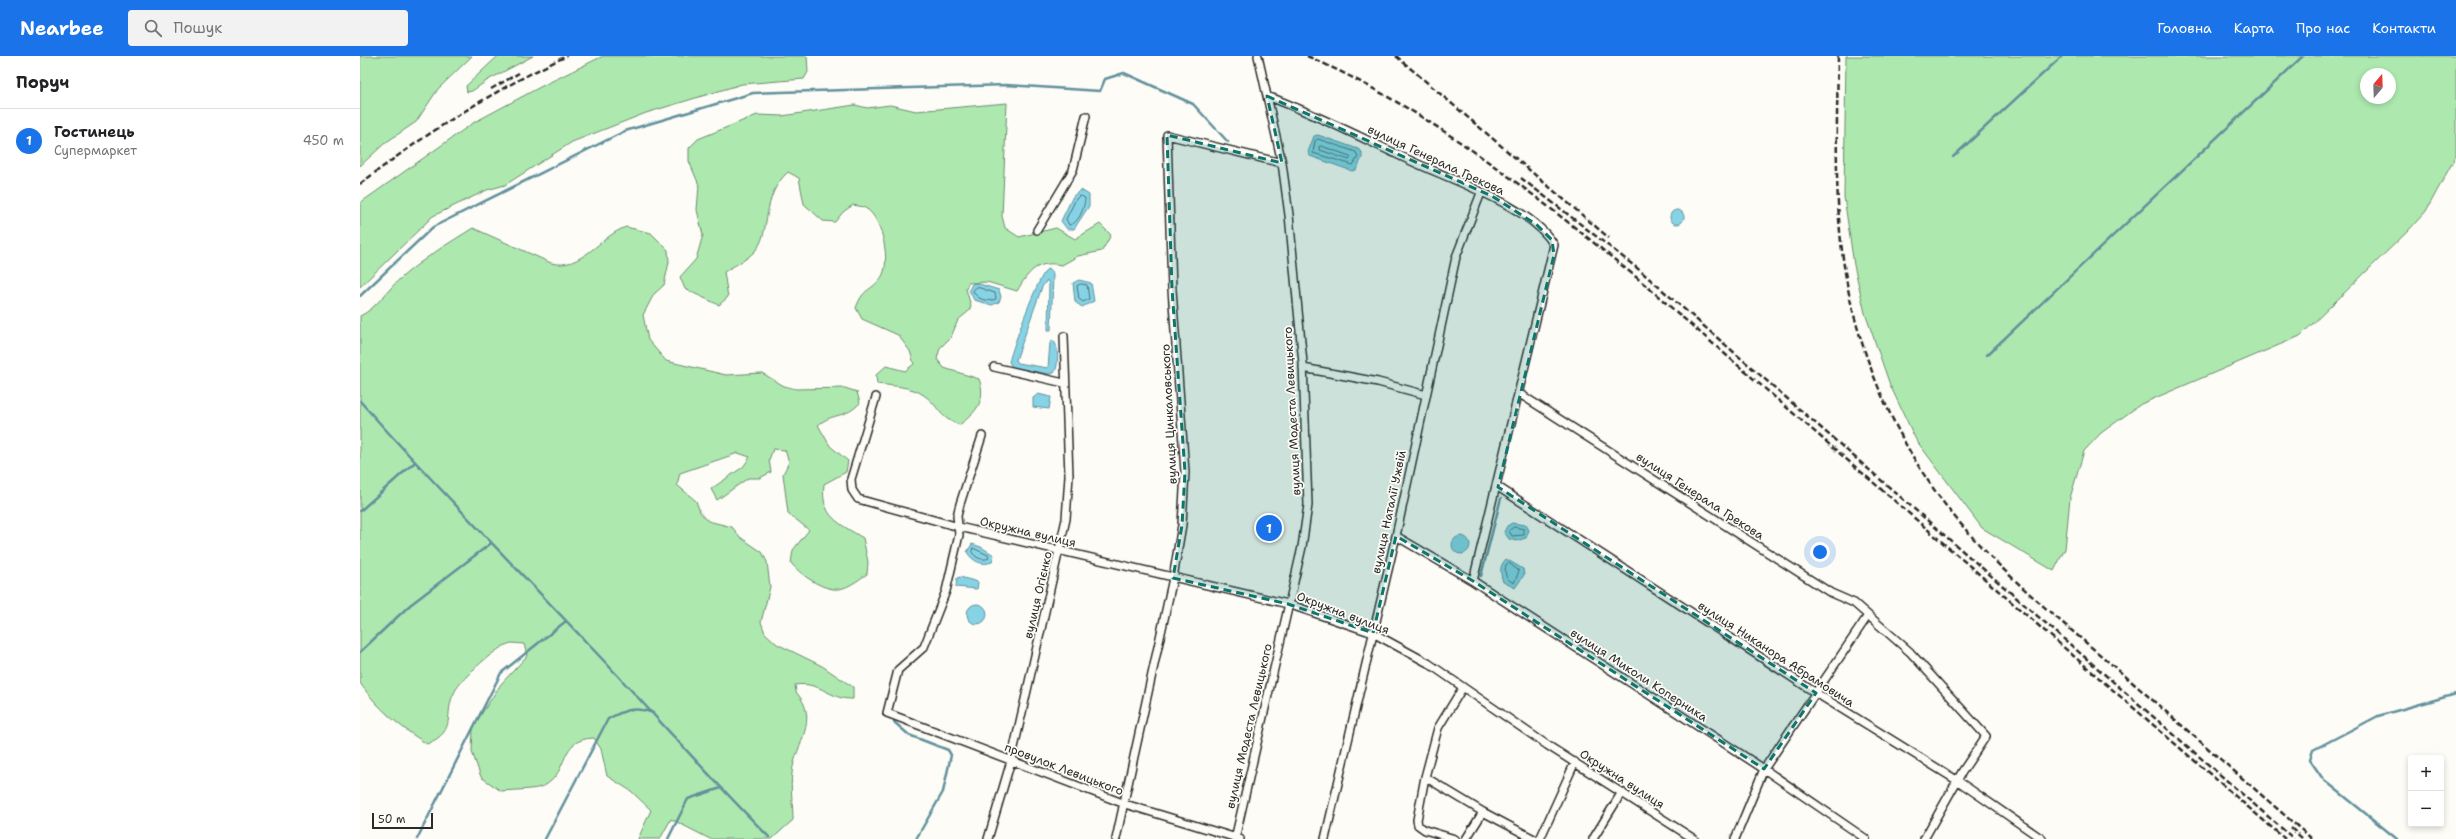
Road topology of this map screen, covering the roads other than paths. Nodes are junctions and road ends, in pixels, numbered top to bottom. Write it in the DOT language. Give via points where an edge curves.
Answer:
graph roads {
  1 [pos="1258,56"];
  2 [pos="1267,96"];
  3 [pos="1086,116"];
  4 [pos="1282,163"];
  5 [pos="1481,193"];
  6 [pos="1037,230"];
  7 [pos="1064,336"];
  8 [pos="994,367"];
  9 [pos="1303,368"];
  10 [pos="1064,383"];
  11 [pos="1520,394"];
  12 [pos="1426,395"];
  13 [pos="876,397"];
  14 [pos="982,436"];
  15 [pos="1498,487"];
  16 [pos="959,527"];
  17 [pos="1396,536"];
  18 [pos="1059,551"];
  19 [pos="1173,578"];
  20 [pos="1473,581"];
  21 [pos="1288,604"];
  22 [pos="1867,617"];
  23 [pos="1373,633"];
  24 [pos="1463,688"];
  25 [pos="1816,693"];
  26 [pos="1011,761"];
  27 [pos="1575,762"];
  28 [pos="1764,769"];
  29 [pos="1425,777"];
  30 [pos="1958,781"];
  31 [pos="1622,792"];
  32 [pos="1125,804"];
  33 [pos="1483,812"];
  34 [pos="988,839"];
  35 [pos="1116,839"];
  36 [pos="1236,839"];
  37 [pos="1325,839"];
  38 [pos="1455,839"];
  39 [pos="1466,839"];
  40 [pos="1534,839"];
  41 [pos="1540,839"];
  42 [pos="1593,839"];
  43 [pos="1694,839"];
  44 [pos="1734,839"];
  45 [pos="1866,839"];
  46 [pos="1924,839"];
  47 [pos="2042,839"];
  1 -- 2 [label="street, вулиця Модеста Левицького"];
  2 -- 4 [label="street, вулиця Модеста Левицького"];
  2 -- 5 [label="street, вулиця Генерала Грекова" via="1298,107"];
  3 -- 6 [label="street" via="1073,170"];
  4 -- 9 [label="street, вулиця Модеста Левицького"];
  4 -- 19 [label="street, вулиця Цинкаловського" via="1167,135 1172,289 1185,472 1182,525"];
  5 -- 11 [label="street, вулиця Генерала Грекова" via="1492,196 1536,225 1554,245"];
  5 -- 12 [label="street, вулиця Наталії Ужвій" via="1456,257"];
  7 -- 10 [label="street, вулиця Огієнко"];
  8 -- 10 [label="street"];
  9 -- 12 [label="street" via="1378,382"];
  9 -- 21 [label="street, вулиця Модеста Левицького" via="1308,505 1302,547"];
  10 -- 18 [label="street, вулиця Огієнко" via="1069,476 1066,519"];
  11 -- 15 [label="street, вулиця Генерала Грекова"];
  11 -- 22 [label="street, вулиця Генерала Грекова" via="1831,593 1846,598"];
  12 -- 17 [label="street, вулиця Наталії Ужвій"];
  13 -- 16 [label="street, Окружна вулиця" via="851,479 852,490 858,499 870,504"];
  14 -- 16 [label="street" via="960,504 957,516"];
  15 -- 20 [label="street, вулиця Генерала Грекова"];
  15 -- 25 [label="street, вулиця Никанора Абрамовича"];
  16 -- 18 [label="street, Окружна вулиця"];
  16 -- 26 [label="street, провулок Левицького" via="946,591 932,629 924,647 898,670 888,713"];
  17 -- 20 [label="street, вулиця Миколи Коперника"];
  17 -- 23 [label="street, вулиця Наталії Ужвій"];
  18 -- 19 [label="street, Окружна вулиця"];
  18 -- 26 [label="street, вулиця Огієнко"];
  19 -- 21 [label="street, Окружна вулиця"];
  19 -- 32 [label="street, вулиця Цинкаловського"];
  20 -- 28 [label="street, вулиця Миколи Коперника"];
  21 -- 23 [label="street, Окружна вулиця"];
  21 -- 36 [label="street, вулиця Модеста Левицького"];
  22 -- 25 [label="street"];
  22 -- 30 [label="street, вулиця Генерала Грекова" via="1910,652 1986,736"];
  23 -- 24 [label="street, Окружна вулиця" via="1428,663"];
  23 -- 37 [label="street, вулиця Наталії Ужвій"];
  24 -- 27 [label="street, Окружна вулиця"];
  24 -- 29 [label="street" via="1438,728"];
  25 -- 28 [label="street"];
  25 -- 30 [label="street, вулиця Никанора Абрамовича"];
  26 -- 32 [label="street, провулок Левицького"];
  26 -- 34 [label="street, вулиця Огієнко"];
  27 -- 31 [label="street, Окружна вулиця"];
  27 -- 41 [label="street"];
  28 -- 44 [label="street"];
  28 -- 45 [label="street, вулиця Миколи Коперника"];
  29 -- 33 [label="street"];
  29 -- 38 [label="street" via="1418,825 1425,830"];
  30 -- 46 [label="street"];
  30 -- 47 [label="street, вулиця Никанора Абрамовича"];
  31 -- 42 [label="street"];
  31 -- 43 [label="street, Окружна вулиця"];
  32 -- 35 [label="street, вулиця Цинкаловського"];
  32 -- 36 [label="street, провулок Левицького"];
  33 -- 39 [label="street"];
  33 -- 40 [label="street"];
}
